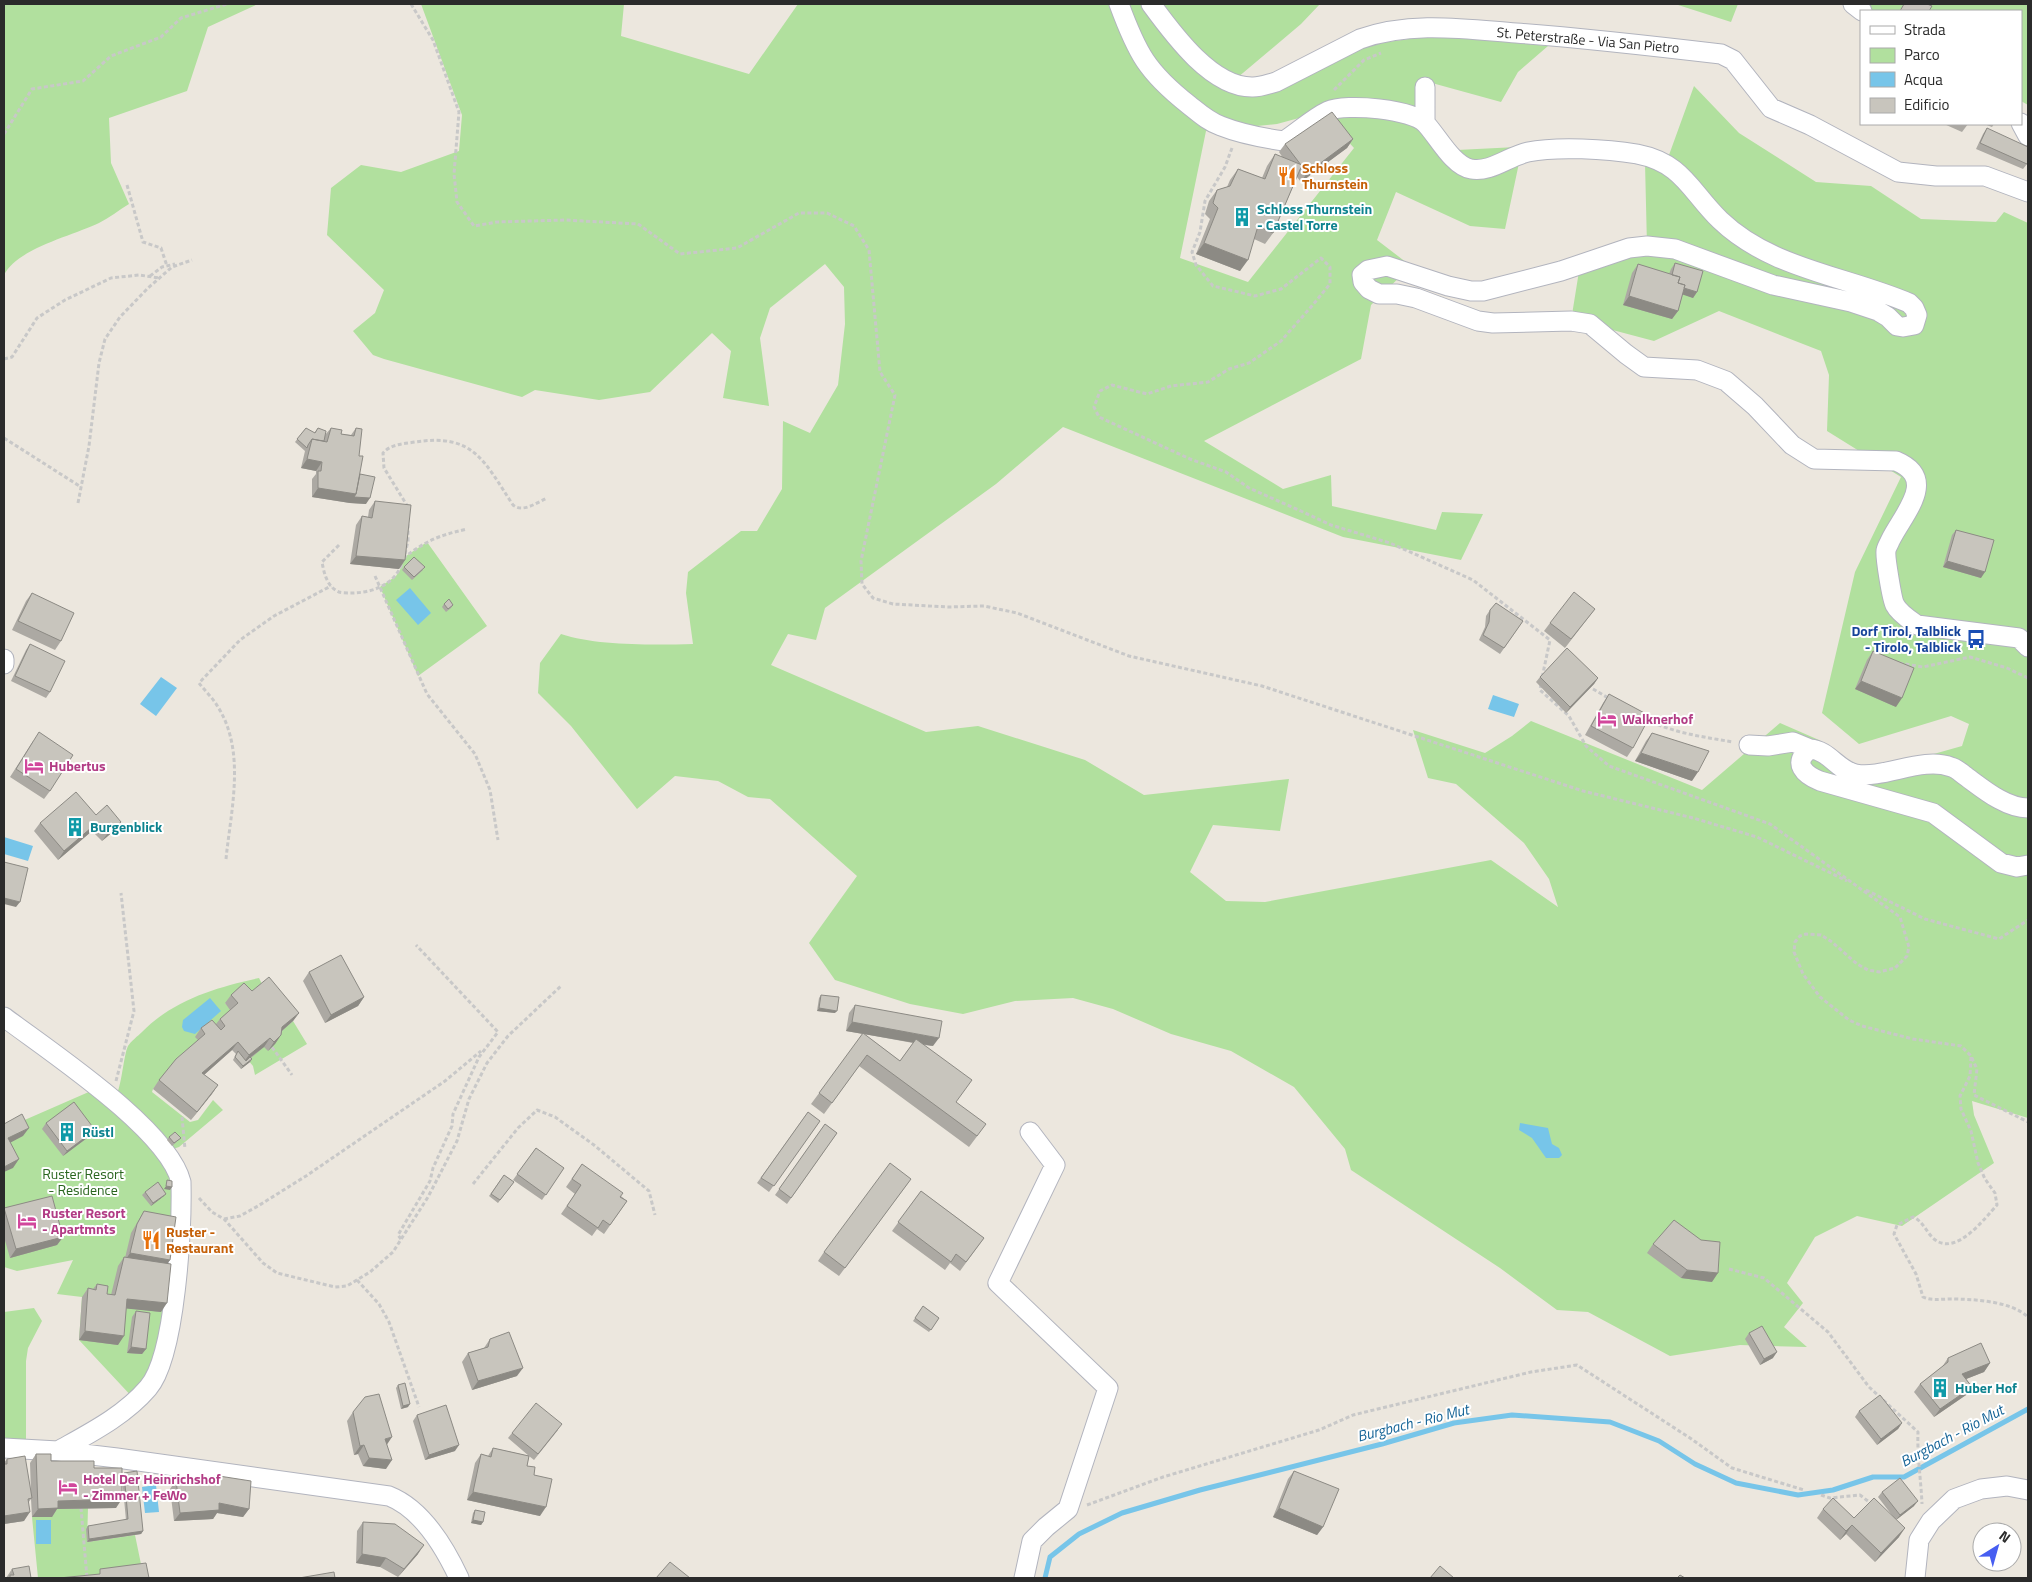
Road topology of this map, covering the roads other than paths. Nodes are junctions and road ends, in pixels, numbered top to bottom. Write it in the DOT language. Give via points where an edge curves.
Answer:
graph roads {
  1 [pos="1119,4"];
  2 [pos="1151,4"];
  3 [pos="1425,87"];
  4 [pos="1425,122"];
  5 [pos="2022,125"];
  6 [pos="2028,136"];
  7 [pos="2028,192"];
  8 [pos="2028,647"];
  9 [pos="4,659"];
  10 [pos="4,664"];
  11 [pos="1749,745"];
  12 [pos="1810,749"];
  13 [pos="2028,808"];
  14 [pos="2028,865"];
  15 [pos="4,1017"];
  16 [pos="1030,1132"];
  17 [pos="4,1448"];
  18 [pos="58,1451"];
  19 [pos="2028,1490"];
  20 [pos="459,1578"];
  21 [pos="1024,1578"];
  22 [pos="1914,1578"];
  1 -- 4 [label="street" via="1146,65 1172,91 1219,126 1284,141 1329,111 1346,108 1406,113"];
  2 -- 7 [label="street, St. Peterstraße - Via San Pietro" via="1176,38 1201,62 1227,80 1252,87 1276,82 1374,34 1428,27 1553,36 1721,54 1733,60 1771,108 1898,172 1985,176"];
  3 -- 4 [label="street"];
  4 -- 8 [label="street" via="1451,155 1463,167 1471,169 1546,149 1656,158 1685,178 1720,219 1744,239 1779,259 1901,300 1914,308 1917,315 1914,325 1903,328 1878,311 1851,302 1773,285 1675,249 1647,246 1629,248 1561,271 1483,291 1448,286 1386,266 1368,270 1362,275 1363,282 1378,294 1416,298 1478,321 1590,324 1644,367 1697,370 1726,382 1755,406 1792,445 1814,460 1896,461 1908,466 1918,487 1886,550 1894,604 1917,625 2019,638"];
  5 -- 6 [label="street"];
  9 -- 10 [label="street"];
  11 -- 12 [label="street" via="1793,742"];
  12 -- 13 [label="street" via="1822,752 1856,774 1934,764 1952,767 1995,796"];
  12 -- 14 [label="street" via="1801,762 1808,776 1933,813 2001,863 2017,867"];
  15 -- 18 [label="street" via="137,1121 172,1160 181,1182 172,1315 158,1372 149,1387 128,1407"];
  16 -- 21 [label="street" via="1055,1165 998,1283 1108,1388 1068,1509 1032,1541"];
  17 -- 18 [label="street"];
  18 -- 20 [label="street" via="389,1496 413,1512 428,1529 450,1558"];
  19 -- 22 [label="street" via="2006,1486 1981,1489 1954,1499 1931,1521 1919,1540"];
}
